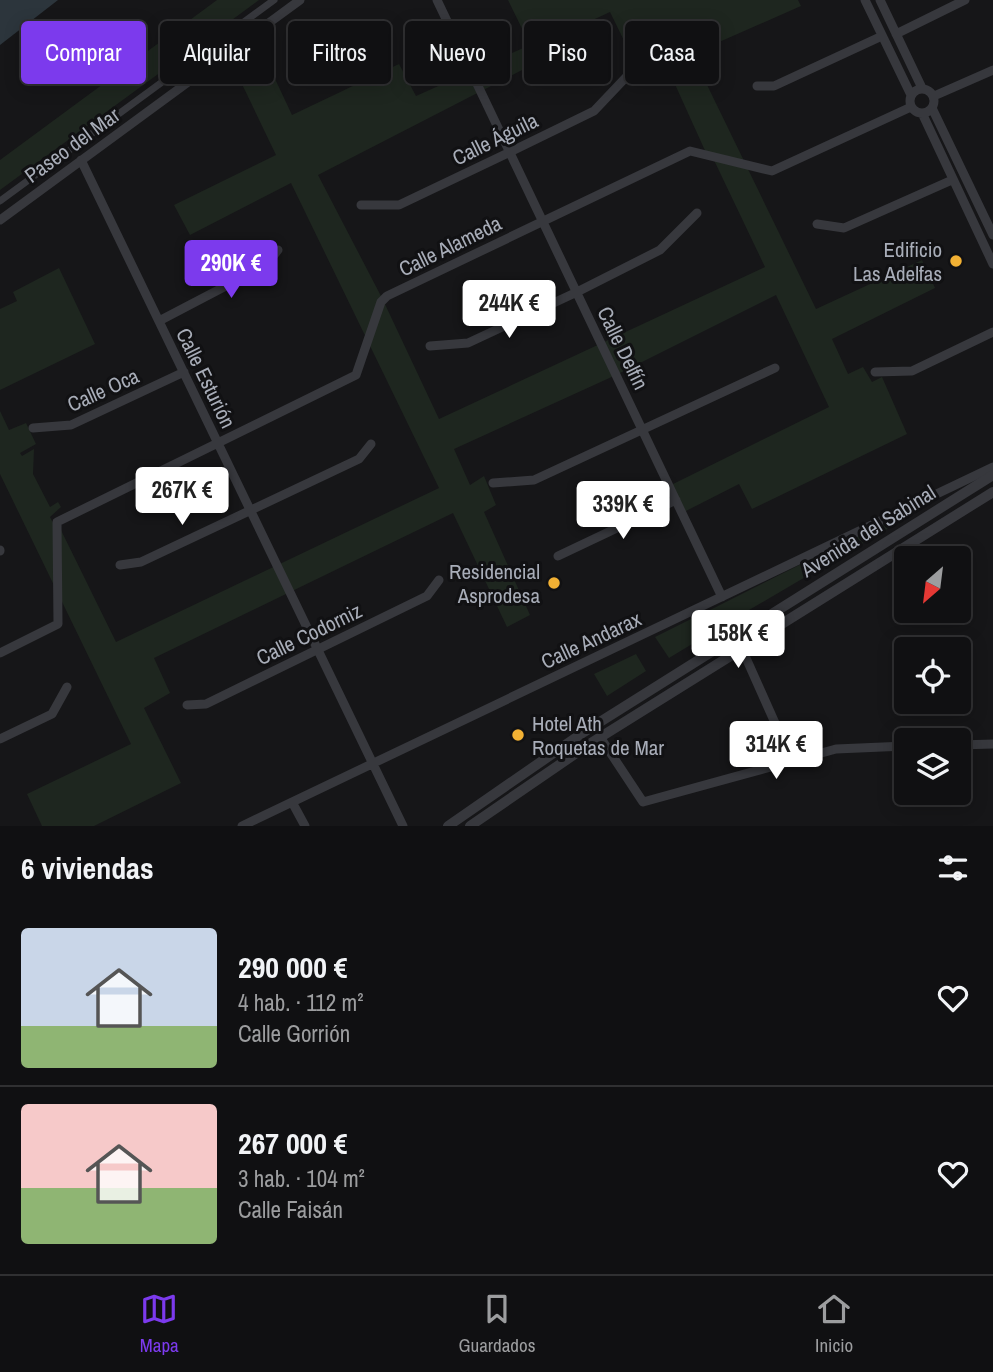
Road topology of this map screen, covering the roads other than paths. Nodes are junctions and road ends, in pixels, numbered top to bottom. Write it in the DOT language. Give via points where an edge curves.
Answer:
graph roads {
  1 [pos="274,0"];
  2 [pos="300,0"];
  3 [pos="437,0"];
  4 [pos="865,0"];
  5 [pos="880,0"];
  6 [pos="965,0"];
  7 [pos="896,34"];
  8 [pos="882,36"];
  9 [pos="993,69"];
  10 [pos="625,78"];
  11 [pos="757,86"];
  12 [pos="922,88"];
  13 [pos="911,95"];
  14 [pos="934,96"];
  15 [pos="911,107"];
  16 [pos="932,108"];
  17 [pos="922,113"];
  18 [pos="510,152"];
  19 [pos="81,160"];
  20 [pos="952,180"];
  21 [pos="0,201"];
  22 [pos="360,205"];
  23 [pos="697,213"];
  24 [pos="0,220"];
  25 [pos="543,221"];
  26 [pos="817,224"];
  27 [pos="993,235"];
  28 [pos="278,250"];
  29 [pos="993,264"];
  30 [pos="576,292"];
  31 [pos="159,321"];
  32 [pos="993,332"];
  33 [pos="430,346"];
  34 [pos="775,368"];
  35 [pos="184,372"];
  36 [pos="874,372"];
  37 [pos="33,428"];
  38 [pos="642,430"];
  39 [pos="218,444"];
  40 [pos="371,444"];
  41 [pos="993,467"];
  42 [pos="993,475"];
  43 [pos="493,483"];
  44 [pos="993,492"];
  45 [pos="676,500"];
  46 [pos="251,511"];
  47 [pos="558,556"];
  48 [pos="120,565"];
  49 [pos="439,580"];
  50 [pos="722,597"];
  51 [pos="742,649"];
  52 [pos="318,650"];
  53 [pos="0,653"];
  54 [pos="67,687"];
  55 [pos="187,705"];
  56 [pos="600,737"];
  57 [pos="0,739"];
  58 [pos="993,744"];
  59 [pos="971,745"];
  60 [pos="894,747"];
  61 [pos="792,761"];
  62 [pos="372,762"];
  63 [pos="292,802"];
  64 [pos="243,826"];
  65 [pos="305,826"];
  66 [pos="403,826"];
  67 [pos="448,826"];
  68 [pos="470,826"];
  1 -- 21 [label="street, Paseo del Mar"];
  2 -- 19 [label="street, Paseo del Mar"];
  3 -- 18 [label="street, Calle Delfín"];
  4 -- 8 [label="street"];
  5 -- 7 [label="street"];
  6 -- 7 [label="street"];
  7 -- 12 [label="street"];
  8 -- 11 [label="street" via="775,86"];
  8 -- 13 [label="street"];
  9 -- 14 [label="street"];
  10 -- 18 [label="street, Calle Águila" via="594,111"];
  12 -- 13 [label="street"];
  12 -- 14 [label="street"];
  13 -- 15 [label="street"];
  14 -- 16 [label="street"];
  15 -- 17 [label="street"];
  15 -- 25 [label="street, Calle Alameda" via="772,171 690,151"];
  16 -- 17 [label="street"];
  16 -- 27 [label="street"];
  17 -- 20 [label="street"];
  18 -- 22 [label="street, Calle Águila" via="399,205"];
  18 -- 25 [label="street, Calle Delfín"];
  19 -- 24 [label="street, Paseo del Mar"];
  19 -- 31 [label="street, Calle Esturión"];
  20 -- 26 [label="street" via="844,229"];
  20 -- 29 [label="street"];
  23 -- 30 [label="street" via="660,250"];
  25 -- 30 [label="street, Calle Delfín"];
  25 -- 39 [label="street, Calle Alameda" via="387,296 356,375"];
  28 -- 31 [label="street" via="266,265"];
  30 -- 33 [label="street" via="468,344"];
  30 -- 38 [label="street, Calle Delfín"];
  31 -- 35 [label="street, Calle Esturión"];
  32 -- 36 [label="street" via="912,370"];
  34 -- 38 [label="street"];
  35 -- 37 [label="street, Calle Oca" via="71,425"];
  35 -- 39 [label="street, Calle Esturión"];
  38 -- 43 [label="street" via="534,480"];
  38 -- 45 [label="street, Calle Delfín"];
  39 -- 46 [label="street, Calle Esturión"];
  39 -- 53 [label="street, Calle Alameda" via="57,522 58,624"];
  40 -- 46 [label="street" via="359,459"];
  41 -- 50 [label="street, Calle Andarax"];
  42 -- 67 [label="street, Avenida del Sabinal" via="584,732"];
  44 -- 51 [label="street, Avenida del Sabinal"];
  45 -- 47 [label="street"];
  45 -- 50 [label="street, Calle Delfín"];
  46 -- 48 [label="street" via="141,562"];
  46 -- 52 [label="street, Calle Esturión"];
  49 -- 52 [label="street, Calle Codorniz" via="427,596"];
  50 -- 62 [label="street, Calle Andarax"];
  51 -- 56 [label="street, Avenida del Sabinal"];
  51 -- 61 [label="street"];
  52 -- 55 [label="street, Calle Codorniz" via="206,704"];
  52 -- 62 [label="street, Calle Esturión"];
  54 -- 57 [label="street" via="52,714"];
  56 -- 61 [label="street" via="643,802"];
  56 -- 68 [label="street, Avenida del Sabinal"];
  58 -- 59 [label="street"];
  60 -- 61 [label="street" via="836,749"];
  62 -- 63 [label="street, Calle Andarax"];
  62 -- 66 [label="street, Calle Esturión"];
  63 -- 64 [label="street, Calle Andarax"];
  63 -- 65 [label="street"];
}
